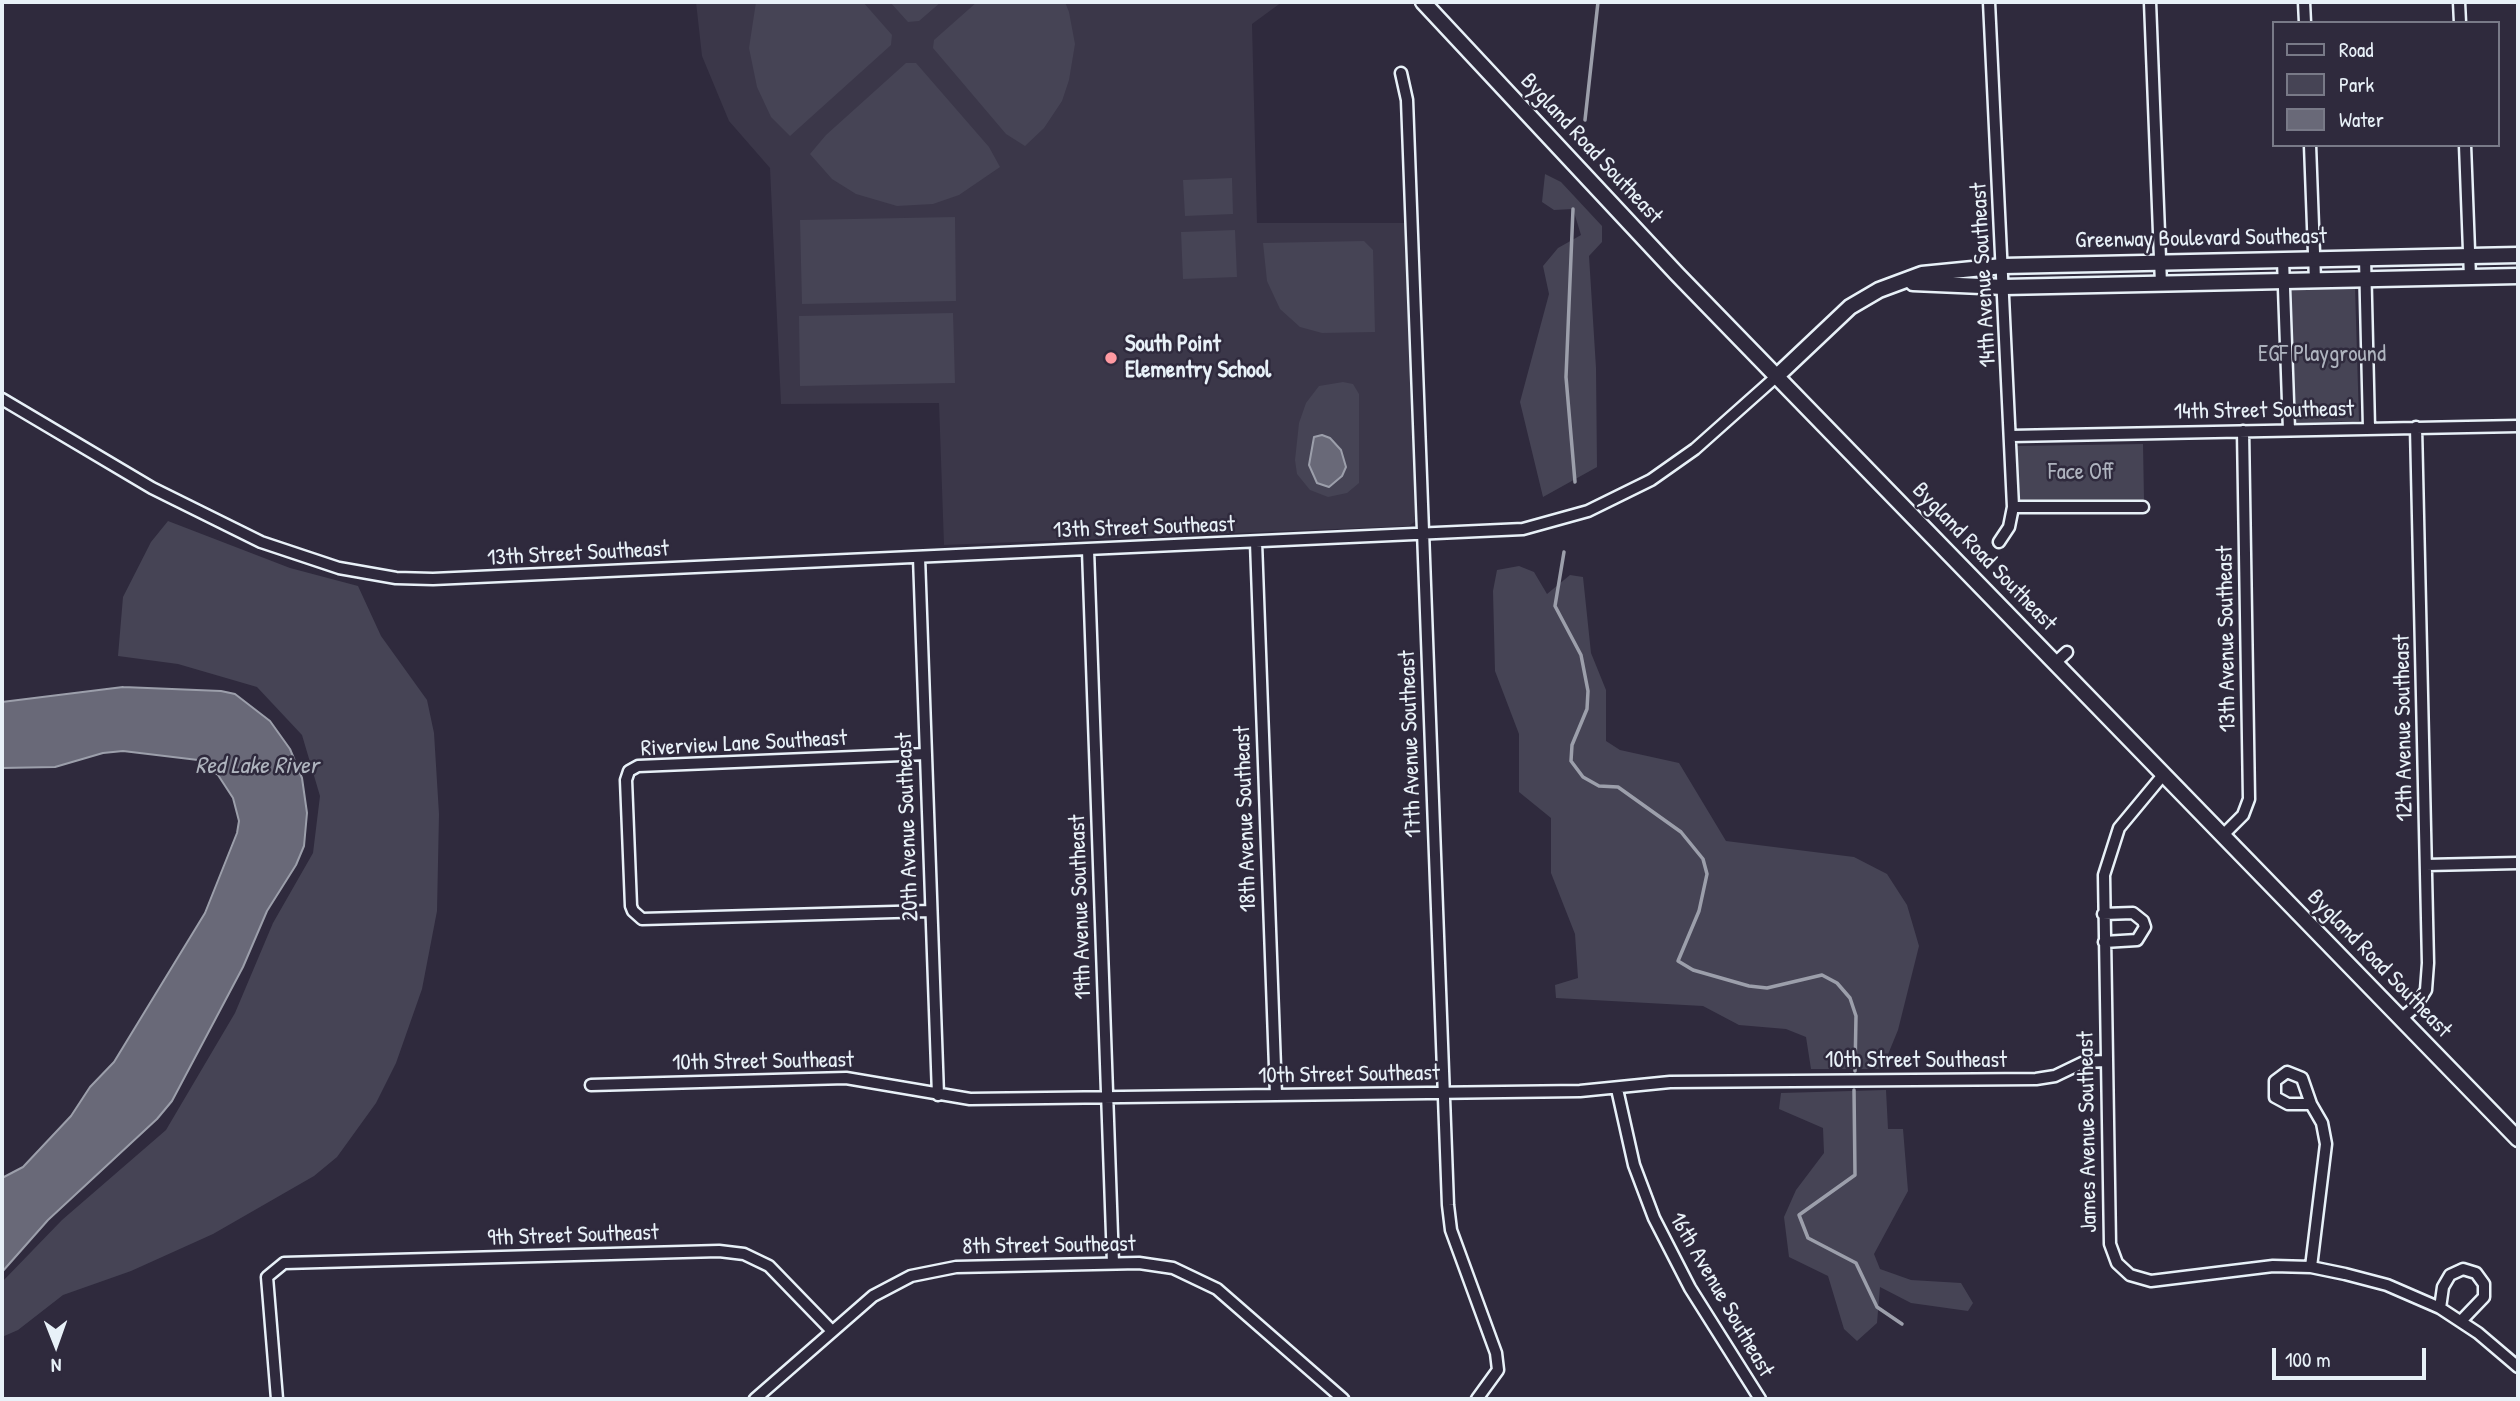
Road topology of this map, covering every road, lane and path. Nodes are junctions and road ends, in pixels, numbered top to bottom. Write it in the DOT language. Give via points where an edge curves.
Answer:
graph roads {
  1 [pos="1423,2"];
  2 [pos="1989,2"];
  3 [pos="2150,2"];
  4 [pos="2304,2"];
  5 [pos="2459,2"];
  6 [pos="2305,21"];
  7 [pos="2460,21"];
  8 [pos="1401,73"];
  9 [pos="2310,147"];
  10 [pos="2465,147"];
  11 [pos="2518,255"];
  12 [pos="2470,256"];
  13 [pos="2365,258"];
  14 [pos="2314,259"];
  15 [pos="2283,260"];
  16 [pos="2161,263"];
  17 [pos="2003,266"];
  18 [pos="2518,276"];
  19 [pos="2470,277"];
  20 [pos="2365,279"];
  21 [pos="2315,280"];
  22 [pos="2283,281"];
  23 [pos="2161,284"];
  24 [pos="1887,286"];
  25 [pos="2004,287"];
  26 [pos="1777,376"];
  27 [pos="2,400"];
  28 [pos="2518,426"];
  29 [pos="2416,427"];
  30 [pos="2369,428"];
  31 [pos="2289,430"];
  32 [pos="2243,431"];
  33 [pos="2011,436"];
  34 [pos="2013,507"];
  35 [pos="2143,507"];
  36 [pos="1422,534"];
  37 [pos="1255,542"];
  38 [pos="1999,542"];
  39 [pos="1088,550"];
  40 [pos="919,557"];
  41 [pos="2067,652"];
  42 [pos="2055,663"];
  43 [pos="926,754"];
  44 [pos="2163,775"];
  45 [pos="2222,836"];
  46 [pos="2518,863"];
  47 [pos="2426,865"];
  48 [pos="930,911"];
  49 [pos="2103,914"];
  50 [pos="2104,942"];
  51 [pos="2401,1019"];
  52 [pos="2105,1061"];
  53 [pos="592,1085"];
  54 [pos="1617,1088"];
  55 [pos="1443,1092"];
  56 [pos="938,1095"];
  57 [pos="1276,1095"];
  58 [pos="1107,1098"];
  59 [pos="2311,1104"];
  60 [pos="2515,1130"];
  61 [pos="1112,1263"];
  62 [pos="2311,1267"];
  63 [pos="2440,1308"];
  64 [pos="2461,1321"];
  65 [pos="832,1331"];
  66 [pos="2518,1367"];
  67 [pos="277,1399"];
  68 [pos="755,1399"];
  69 [pos="1343,1399"];
  70 [pos="1477,1399"];
  71 [pos="1760,1399"];
  1 -- 26 [label="street, Bygland Road Southeast"];
  2 -- 17 [label="street, 14th Avenue Southeast"];
  3 -- 16 [label="street"];
  4 -- 6 [label="street"];
  5 -- 7 [label="street"];
  8 -- 36 [label="street, 17th Avenue Southeast" via="1407,100"];
  9 -- 14 [label="street"];
  10 -- 12 [label="street"];
  11 -- 12 [label="street, Greenway Boulevard Southeast"];
  12 -- 13 [label="street, Greenway Boulevard Southeast"];
  12 -- 19 [label="street"];
  13 -- 14 [label="street, Greenway Boulevard Southeast"];
  13 -- 20 [label="street"];
  14 -- 15 [label="street, Greenway Boulevard Southeast"];
  14 -- 21 [label="street"];
  15 -- 16 [label="street, Greenway Boulevard Southeast"];
  15 -- 22 [label="street"];
  16 -- 17 [label="street, Greenway Boulevard Southeast"];
  16 -- 23 [label="street"];
  17 -- 24 [label="street, Greenway Boulevard Southeast" via="1922,274"];
  17 -- 25 [label="street, 14th Avenue Southeast"];
  18 -- 19 [label="street, Greenway Boulevard Southeast"];
  19 -- 20 [label="street, Greenway Boulevard Southeast"];
  20 -- 21 [label="street, Greenway Boulevard Southeast"];
  20 -- 30 [label="street"];
  21 -- 22 [label="street, Greenway Boulevard Southeast"];
  22 -- 23 [label="street, Greenway Boulevard Southeast"];
  22 -- 31 [label="street"];
  23 -- 25 [label="street, Greenway Boulevard Southeast"];
  24 -- 25 [label="street, Greenway Boulevard Southeast"];
  24 -- 26 [label="street, Greenway Boulevard Southeast" via="1850,307"];
  25 -- 33 [label="street, 14th Avenue Southeast"];
  26 -- 36 [label="street, 13th Street Southeast" via="1674,465 1598,507 1523,528"];
  26 -- 42 [label="street, Bygland Road Southeast"];
  27 -- 40 [label="street, 13th Street Southeast" via="220,523 296,555 369,575 466,578"];
  28 -- 29 [label="street, 14th Street Southeast"];
  29 -- 30 [label="street, 14th Street Southeast"];
  29 -- 47 [label="street, 12th Avenue Southeast"];
  30 -- 31 [label="street, 14th Street Southeast"];
  31 -- 32 [label="street, 14th Street Southeast"];
  32 -- 33 [label="street, 14th Street Southeast"];
  32 -- 45 [label="street, 13th Avenue Southeast" via="2249,799 2243,815"];
  33 -- 34 [label="street, 14th Avenue Southeast"];
  34 -- 35 [label="street"];
  34 -- 38 [label="street, 14th Avenue Southeast" via="2009,527"];
  36 -- 37 [label="street, 13th Street Southeast"];
  36 -- 55 [label="street, 17th Avenue Southeast"];
  37 -- 39 [label="street, 13th Street Southeast"];
  37 -- 57 [label="street, 18th Avenue Southeast"];
  39 -- 40 [label="street, 13th Street Southeast"];
  39 -- 58 [label="street, 19th Avenue Southeast"];
  40 -- 43 [label="street, 20th Avenue Southeast"];
  41 -- 42 [label="street"];
  42 -- 44 [label="street, Bygland Road Southeast"];
  43 -- 48 [label="street, 20th Avenue Southeast"];
  43 -- 48 [label="street, Riverview Lane Southeast" via="638,766 629,771 626,780 631,906 642,919"];
  44 -- 45 [label="street, Bygland Road Southeast"];
  44 -- 49 [label="street, James Avenue Southeast" via="2111,844"];
  45 -- 51 [label="street, Bygland Road Southeast"];
  46 -- 47 [label="street"];
  47 -- 51 [label="street, 12th Avenue Southeast" via="2426,990"];
  48 -- 56 [label="street, 20th Avenue Southeast"];
  49 -- 50 [label="street, James Avenue Southeast"];
  49 -- 50 [label="street" via="2133,913 2145,927 2137,940"];
  50 -- 52 [label="street, James Avenue Southeast"];
  51 -- 60 [label="street, Bygland Road Southeast"];
  52 -- 54 [label="street, 10th Street Southeast" via="2084,1062 2055,1076 2036,1079 1670,1082"];
  52 -- 62 [label="street, James Avenue Southeast" via="2110,1244 2122,1268 2151,1281 2231,1269"];
  53 -- 56 [label="street, 10th Street Southeast" via="846,1078"];
  54 -- 55 [label="street, 10th Street Southeast"];
  54 -- 71 [label="street, 16th Avenue Southeast" via="1634,1164 1654,1218 1690,1288"];
  55 -- 57 [label="street, 10th Street Southeast"];
  55 -- 70 [label="street, 17th Avenue Southeast" via="1451,1230 1496,1353 1498,1370"];
  56 -- 58 [label="street, 10th Street Southeast"];
  57 -- 58 [label="street, 10th Street Southeast"];
  58 -- 61 [label="street, 19th Avenue Southeast"];
  59 -- 62 [label="street" via="2322,1123 2326,1144"];
  61 -- 65 [label="street, 8th Street Southeast" via="933,1270 881,1291"];
  61 -- 69 [label="street, 8th Street Southeast" via="1158,1265 1217,1289"];
  62 -- 63 [label="street, James Avenue Southeast" via="2388,1286"];
  63 -- 64 [label="street, James Avenue Southeast"];
  63 -- 64 [label="street" via="2450,1275 2463,1269 2476,1273 2484,1284 2484,1297"];
  64 -- 66 [label="street, James Avenue Southeast"];
  65 -- 67 [label="street, 9th Street Southeast" via="769,1266 744,1254 284,1263 267,1277"];
  65 -- 68 [label="street, 8th Street Southeast"];
}
